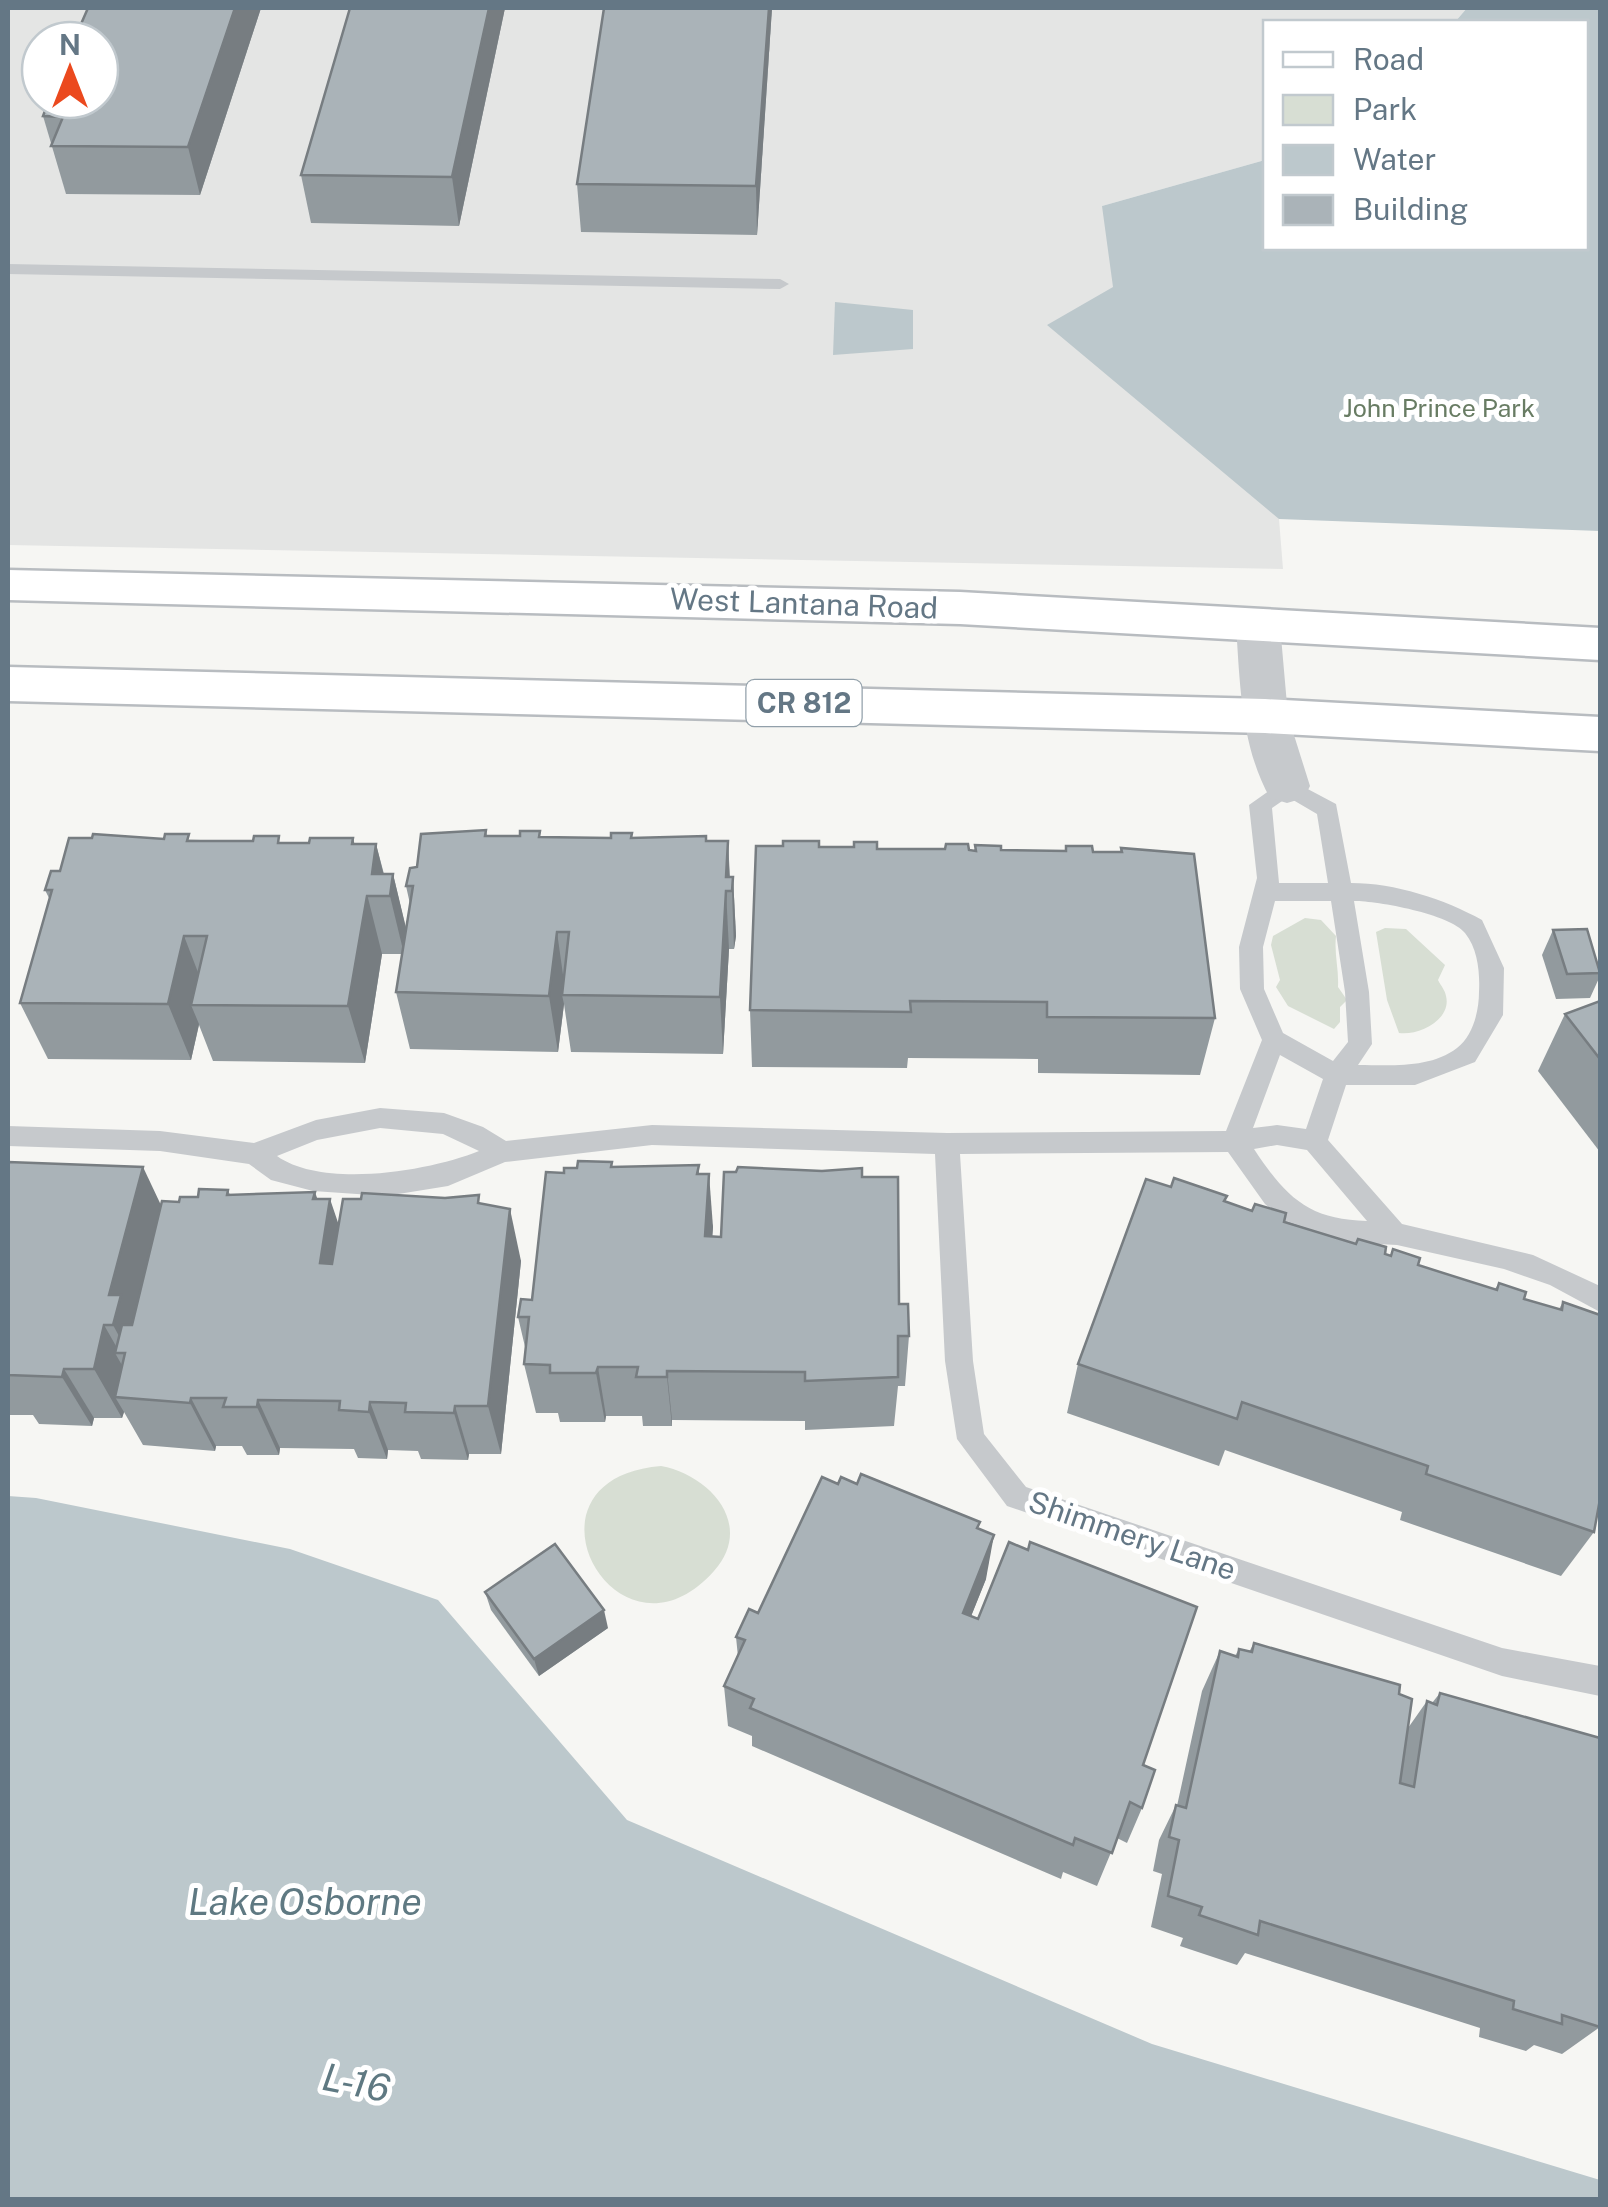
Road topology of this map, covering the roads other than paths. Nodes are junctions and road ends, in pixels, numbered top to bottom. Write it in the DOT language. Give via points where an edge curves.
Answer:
graph roads {
  1 [pos="8,268"];
  2 [pos="780,284"];
  3 [pos="8,585"];
  4 [pos="1258,625"];
  5 [pos="1600,644"];
  6 [pos="8,684"];
  7 [pos="1264,716"];
  8 [pos="1600,734"];
  9 [pos="1286,786"];
  10 [pos="1342,890"];
  11 [pos="1268,892"];
  12 [pos="1274,1040"];
  13 [pos="1337,1075"];
  14 [pos="8,1136"];
  15 [pos="1235,1140"];
  16 [pos="1315,1140"];
  17 [pos="947,1144"];
  18 [pos="502,1152"];
  19 [pos="255,1154"];
  20 [pos="1394,1233"];
  21 [pos="1600,1301"];
  22 [pos="1600,1681"];
  1 -- 2 [label="lane"];
  3 -- 4 [label="main road, West Lantana Road" via="732,601"];
  4 -- 5 [label="main road, West Lantana Road"];
  4 -- 7 [label="street"];
  6 -- 7 [label="main road, CR 812"];
  7 -- 8 [label="main road, CR 812"];
  7 -- 9 [label="street"];
  9 -- 10 [label="lane" via="1328,810"];
  9 -- 11 [label="lane" via="1260,805"];
  10 -- 11 [label="lane"];
  10 -- 13 [label="lane" via="1360,1044"];
  10 -- 13 [label="lane" via="1404,898 1474,926 1492,968 1491,1015 1466,1056 1415,1075"];
  11 -- 12 [label="lane" via="1251,947 1252,990"];
  12 -- 13 [label="lane"];
  12 -- 15 [label="lane"];
  13 -- 16 [label="lane"];
  14 -- 19 [label="lane" via="160,1141"];
  15 -- 16 [label="lane"];
  15 -- 17 [label="lane"];
  15 -- 20 [label="lane" via="1264,1185 1305,1221 1342,1232"];
  16 -- 20 [label="lane"];
  17 -- 18 [label="lane" via="652,1136"];
  17 -- 22 [label="lane, Shimmery Lane" via="959,1362 971,1439 1016,1498 1502,1662"];
  18 -- 19 [label="lane" via="448,1174 386,1185 313,1180 280,1172"];
  18 -- 19 [label="lane" via="440,1120 385,1117 317,1130"];
  20 -- 21 [label="lane" via="1518,1262 1585,1287"];
}
